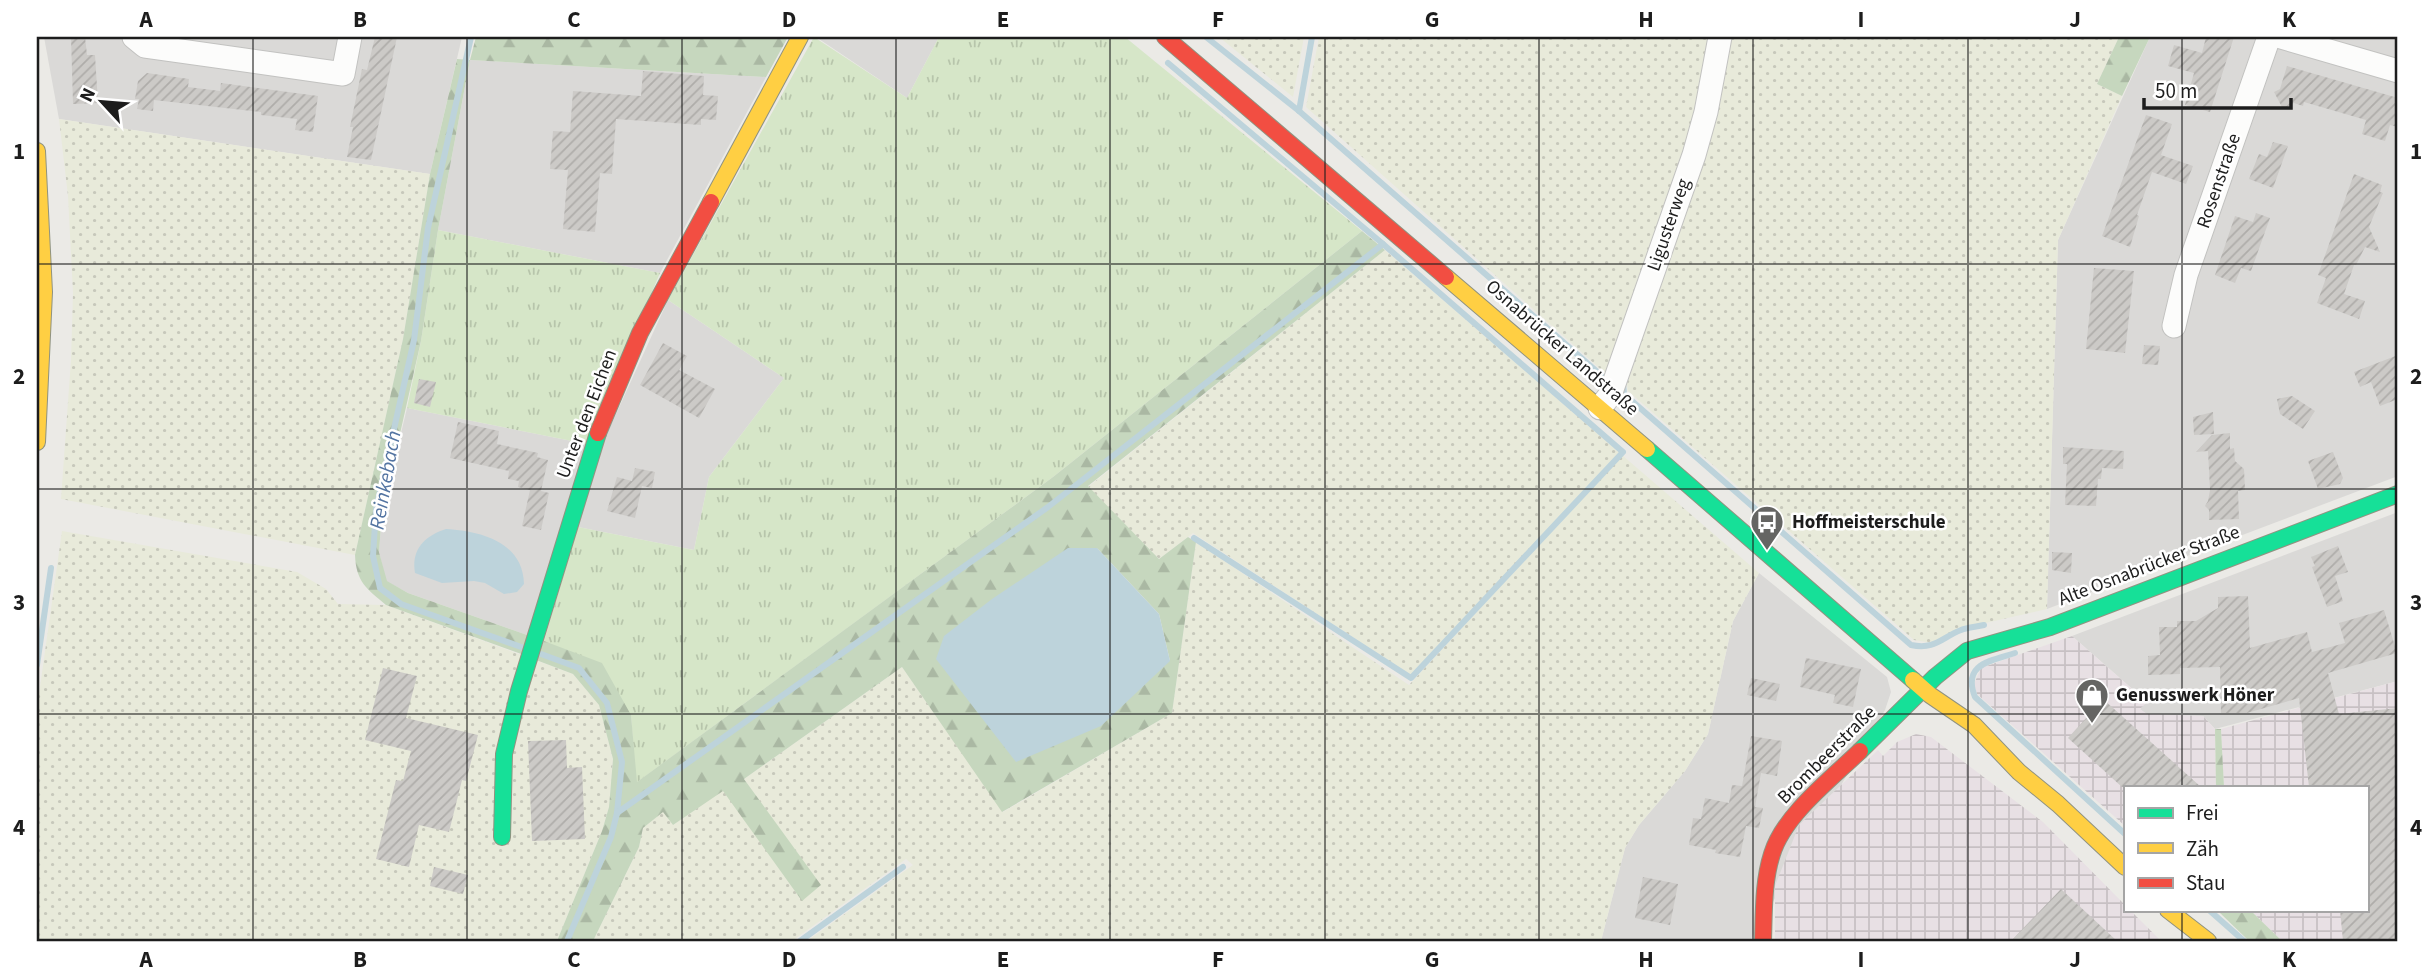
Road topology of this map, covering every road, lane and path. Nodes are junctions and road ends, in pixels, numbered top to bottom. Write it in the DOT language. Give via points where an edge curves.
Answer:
graph roads {
  1 [pos="134,37"];
  2 [pos="350,37"];
  3 [pos="800,37"];
  4 [pos="1166,37"];
  5 [pos="1720,37"];
  6 [pos="2269,37"];
  7 [pos="2281,37"];
  8 [pos="2398,71"];
  9 [pos="37,151"];
  10 [pos="2174,326"];
  11 [pos="1600,408"];
  12 [pos="37,442"];
  13 [pos="2398,494"];
  14 [pos="1926,692"];
  15 [pos="2019,772"];
  16 [pos="502,836"];
  17 [pos="2124,866"];
  18 [pos="2173,914"];
  19 [pos="1763,941"];
  20 [pos="2194,941"];
  21 [pos="2208,941"];
  1 -- 2 [label="street" via="145,46 343,74"];
  3 -- 16 [label="street, Unter den Eichen" via="640,333 594,443 504,754"];
  4 -- 11 [label="street, Osnabrücker Landstraße"];
  5 -- 11 [label="street, Ligusterweg" via="1694,155 1610,395"];
  6 -- 10 [label="street, Rosenstraße" via="2186,275"];
  7 -- 8 [label="street"];
  9 -- 12 [label="street" via="44,292"];
  11 -- 14 [label="street, Osnabrücker Landstraße"];
  13 -- 14 [label="street, Alte Osnabrücker Straße" via="2050,627 1967,651"];
  14 -- 15 [label="street, Osnabrücker Landstraße" via="1974,725"];
  14 -- 15 [label="street, Osnabrücker Landstraße" via="1962,737"];
  14 -- 19 [label="street, Brombeerstraße" via="1790,820 1772,852 1764,889"];
  15 -- 17 [label="street, Osnabrücker Landstraße"];
  18 -- 20 [label="street"];
  18 -- 21 [label="street"];
}
